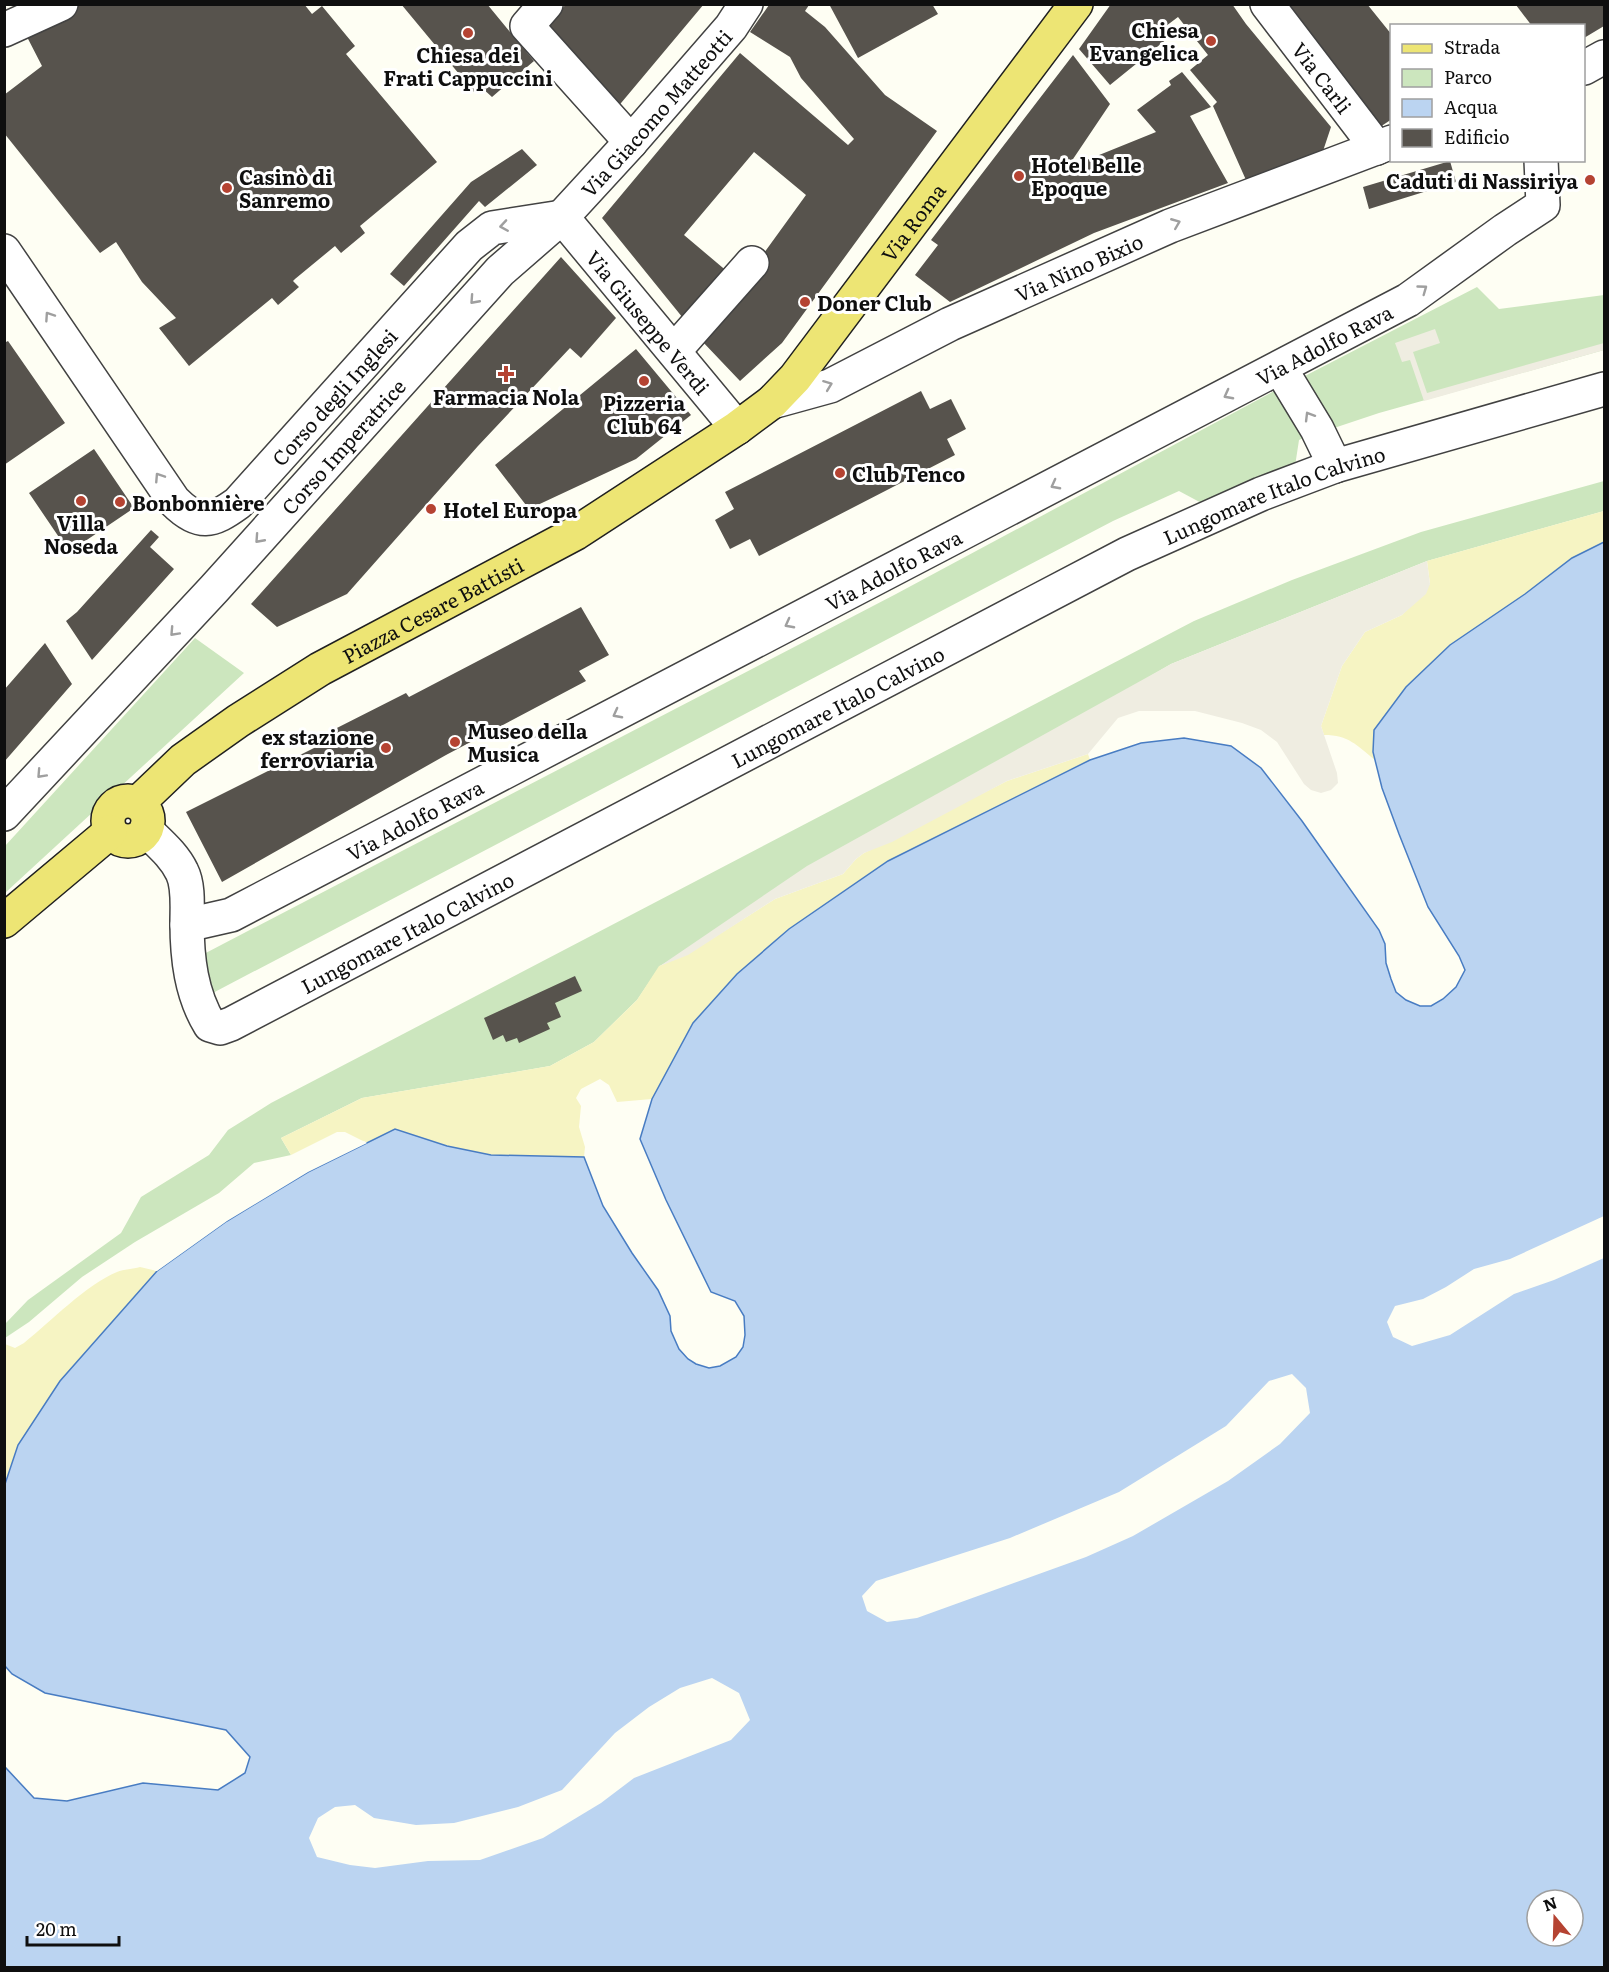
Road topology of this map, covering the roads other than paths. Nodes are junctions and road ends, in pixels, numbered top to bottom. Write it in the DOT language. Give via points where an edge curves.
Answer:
graph roads {
  1 [pos="61,4"];
  2 [pos="746,4"];
  3 [pos="1076,4"];
  4 [pos="1267,4"];
  5 [pos="536,15"];
  6 [pos="4,30"];
  7 [pos="1605,57"];
  8 [pos="1585,67"];
  9 [pos="631,142"];
  10 [pos="1384,145"];
  11 [pos="1541,162"];
  12 [pos="562,217"];
  13 [pos="4,251"];
  14 [pos="752,263"];
  15 [pos="674,351"];
  16 [pos="1280,368"];
  17 [pos="1605,388"];
  18 [pos="772,402"];
  19 [pos="737,428"];
  20 [pos="1335,466"];
  21 [pos="4,814"];
  22 [pos="151,829"];
  23 [pos="186,913"];
  24 [pos="4,921"];
  1 -- 6 [label="street"];
  2 -- 9 [label="street, Via Giacomo Matteotti" via="731,27"];
  3 -- 18 [label="main road, Via Roma" via="795,378"];
  4 -- 10 [label="street, Via Carli"];
  5 -- 9 [label="street"];
  7 -- 8 [label="street"];
  9 -- 12 [label="street, Via Giacomo Matteotti"];
  18 -- 10 [label="street, Via Nino Bixio, one-way" via="830,386 950,324 1170,226"];
  16 -- 11 [label="street, Via Adolfo Rava, one-way" via="1408,300 1543,206"];
  12 -- 13 [label="street, Corso degli Inglesi, one-way" via="492,228 470,246 238,502 219,517 202,518 186,513 174,501"];
  12 -- 15 [label="street, Via Giuseppe Verdi"];
  12 -- 21 [label="street, Corso Imperatrice, one-way" via="500,271 214,589"];
  14 -- 15 [label="street"];
  15 -- 19 [label="street, Via Giuseppe Verdi"];
  20 -- 16 [label="street, one-way"];
  16 -- 23 [label="street, Via Adolfo Rava, one-way" via="231,915"];
  17 -- 20 [label="street, Lungomare Italo Calvino"];
  18 -- 19 [label="main road, Via Roma"];
  19 -- 22 [label="main road, Piazza Cesare Battisti" via="576,532 310,674 238,721 183,760"];
  20 -- 23 [label="street, Lungomare Italo Calvino" via="1261,494 1127,554 220,1028 210,1025 194,993"];
  22 -- 23 [label="street" via="183,873"];
  22 -- 24 [label="main road" via="127,801 115,804 108,814 110,831"];
}
